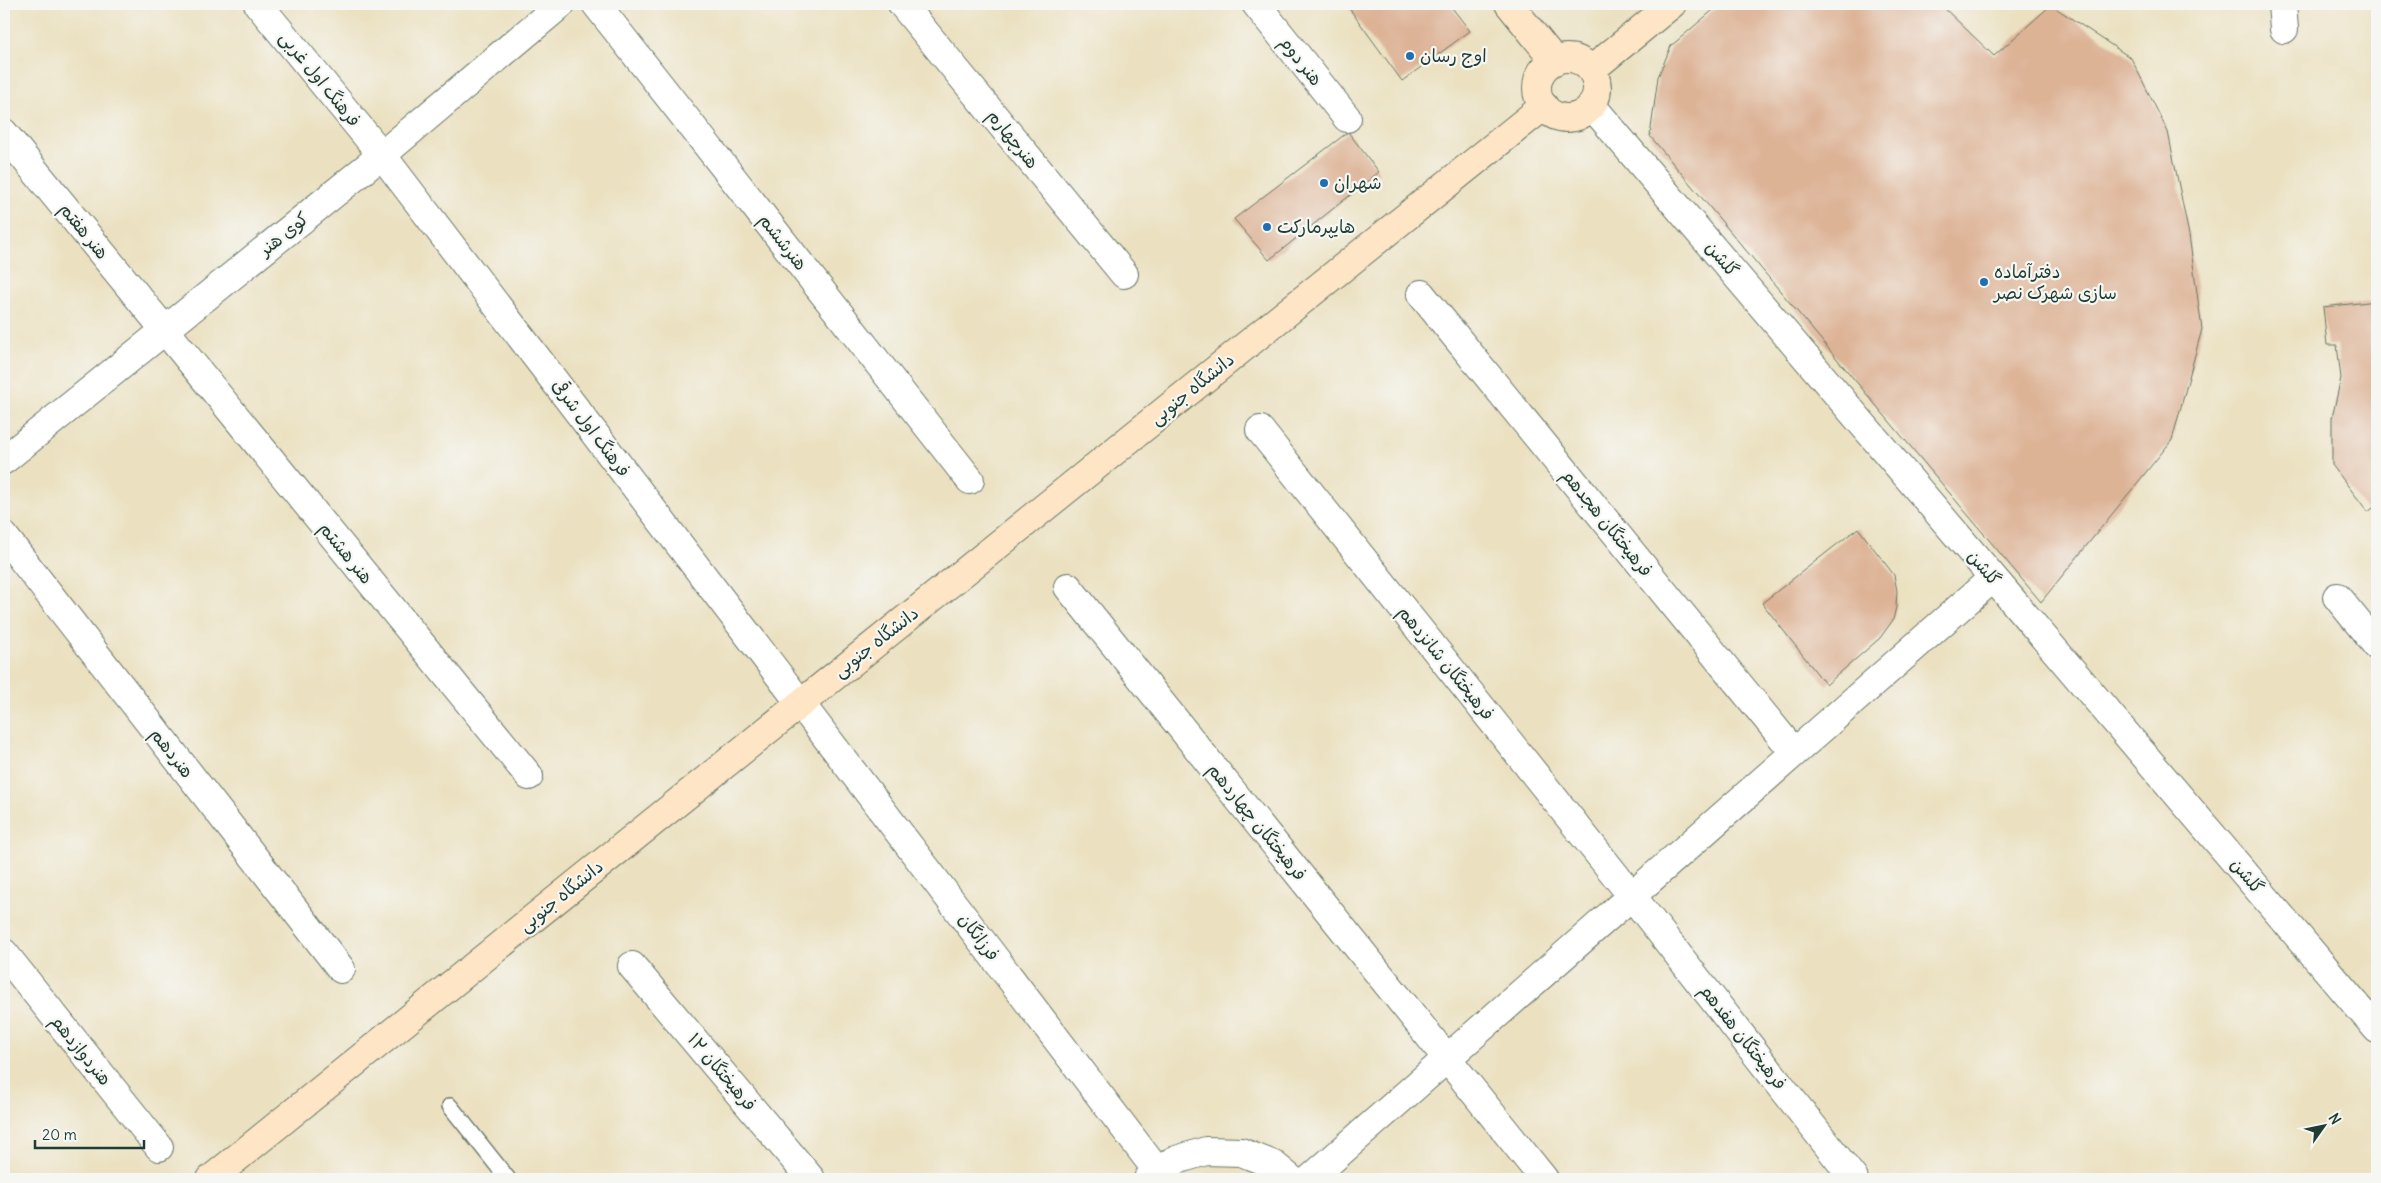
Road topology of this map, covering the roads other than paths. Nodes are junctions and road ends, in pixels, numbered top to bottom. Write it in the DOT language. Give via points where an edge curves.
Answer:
graph roads {
  1 [pos="258,4"];
  2 [pos="561,4"];
  3 [pos="596,4"];
  4 [pos="902,4"];
  5 [pos="1256,4"];
  6 [pos="1509,4"];
  7 [pos="1672,4"];
  8 [pos="1554,61"];
  9 [pos="1591,70"];
  10 [pos="1544,106"];
  11 [pos="1592,106"];
  12 [pos="1346,118"];
  13 [pos="4,133"];
  14 [pos="382,155"];
  15 [pos="1124,274"];
  16 [pos="1421,294"];
  17 [pos="164,330"];
  18 [pos="1260,430"];
  19 [pos="4,460"];
  20 [pos="970,480"];
  21 [pos="4,536"];
  22 [pos="1992,578"];
  23 [pos="1068,586"];
  24 [pos="2337,597"];
  25 [pos="2377,646"];
  26 [pos="800,702"];
  27 [pos="1794,752"];
  28 [pos="529,776"];
  29 [pos="1632,896"];
  30 [pos="4,953"];
  31 [pos="632,966"];
  32 [pos="341,969"];
  33 [pos="2377,1029"];
  34 [pos="1447,1058"];
  35 [pos="450,1106"];
  36 [pos="159,1147"];
  37 [pos="1153,1176"];
  38 [pos="211,1179"];
  39 [pos="508,1179"];
  40 [pos="811,1179"];
  41 [pos="1291,1179"];
  42 [pos="1310,1179"];
  43 [pos="1544,1179"];
  44 [pos="1854,1179"];
  1 -- 14 [label="street, فرهنگ اول غربی"];
  2 -- 14 [label="street, کوی هنر"];
  3 -- 20 [label="street, هنرششم"];
  4 -- 15 [label="street, هنرچهارم"];
  5 -- 12 [label="street, هنر دوم"];
  6 -- 8 [label="street"];
  7 -- 9 [label="street"];
  8 -- 9 [label="street" via="1574,59"];
  8 -- 10 [label="street" via="1538,81 1537,90"];
  9 -- 11 [label="street" via="1597,88"];
  10 -- 11 [label="street" via="1552,114 1574,118"];
  10 -- 26 [label="street, دانشگاه جنوبی"];
  11 -- 22 [label="street, گلشن"];
  13 -- 17 [label="street, هنر هفتم"];
  14 -- 17 [label="street, کوی هنر"];
  14 -- 26 [label="street, فرهنگ اول شرقی"];
  16 -- 27 [label="street, فرهیختگان هجدهم"];
  17 -- 19 [label="street, کوی هنر"];
  17 -- 28 [label="street, هنر هشتم"];
  18 -- 29 [label="street, فرهیختگان شانزدهم"];
  21 -- 32 [label="street, هنردهم"];
  22 -- 27 [label="street"];
  22 -- 33 [label="street, گلشن"];
  23 -- 34 [label="street, فرهیختگان چهاردهم"];
  24 -- 25 [label="street"];
  26 -- 37 [label="street, فرزانگان"];
  26 -- 38 [label="street, دانشگاه جنوبی"];
  27 -- 29 [label="street"];
  29 -- 34 [label="street"];
  29 -- 44 [label="street, فرهیختگان هفدهم"];
  30 -- 36 [label="street, هنردوازدهم"];
  31 -- 40 [label="street, فرهیختگان ۱۲"];
  34 -- 42 [label="street"];
  34 -- 43 [label="street, فرهیختگان چهاردهم"];
  35 -- 39 [label="lane"];
  37 -- 41 [label="street" via="1173,1161 1206,1151 1241,1152 1274,1165"];
}
